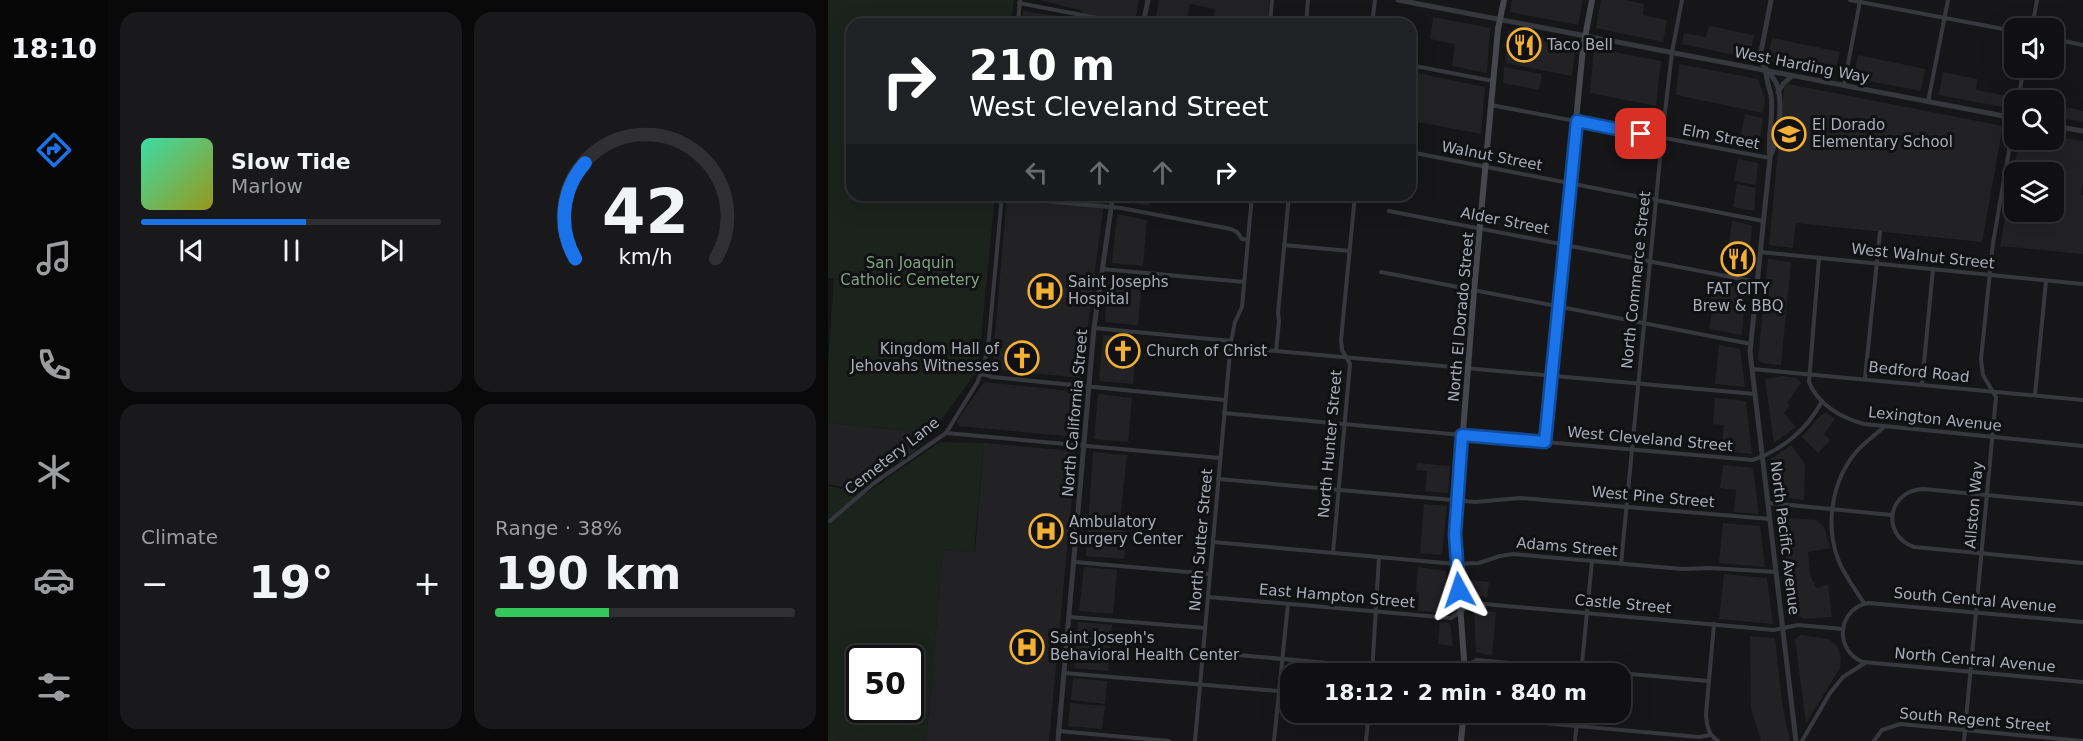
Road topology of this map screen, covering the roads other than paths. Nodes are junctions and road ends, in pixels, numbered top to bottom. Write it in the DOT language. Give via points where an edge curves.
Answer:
graph roads {
  1 [pos="1148,0"];
  2 [pos="1272,0"];
  3 [pos="1308,0"];
  4 [pos="1375,0"];
  5 [pos="1398,0"];
  6 [pos="1504,0"];
  7 [pos="1592,0"];
  8 [pos="1682,0"];
  9 [pos="1771,0"];
  10 [pos="1850,0"];
  11 [pos="1948,0"];
  12 [pos="2037,0"];
  13 [pos="1020,1"];
  14 [pos="1860,1"];
  15 [pos="1414,2"];
  16 [pos="1018,18"];
  17 [pos="1101,18"];
  18 [pos="1144,18"];
  19 [pos="1270,18"];
  20 [pos="1306,18"];
  21 [pos="1373,18"];
  22 [pos="1945,18"];
  23 [pos="2034,18"];
  24 [pos="1500,19"];
  25 [pos="2004,29"];
  26 [pos="1586,36"];
  27 [pos="2064,41"];
  28 [pos="2083,45"];
  29 [pos="1671,52"];
  30 [pos="1416,66"];
  31 [pos="1766,71"];
  32 [pos="1792,76"];
  33 [pos="1494,81"];
  34 [pos="1844,85"];
  35 [pos="1778,92"];
  36 [pos="1928,102"];
  37 [pos="1491,105"];
  38 [pos="2004,118"];
  39 [pos="1577,121"];
  40 [pos="2064,128"];
  41 [pos="2083,131"];
  42 [pos="1662,138"];
  43 [pos="2009,150"];
  44 [pos="1416,153"];
  45 [pos="1770,158"];
  46 [pos="1486,167"];
  47 [pos="1570,183"];
  48 [pos="1656,200"];
  49 [pos="1001,201"];
  50 [pos="1056,201"];
  51 [pos="1112,201"];
  52 [pos="1251,201"];
  53 [pos="1288,201"];
  54 [pos="1354,201"];
  55 [pos="1111,206"];
  56 [pos="1389,211"];
  57 [pos="1763,221"];
  58 [pos="1481,229"];
  59 [pos="1880,232"];
  60 [pos="1248,240"];
  61 [pos="1284,245"];
  62 [pos="1565,245"];
  63 [pos="1350,251"];
  64 [pos="1760,252"];
  65 [pos="1819,258"];
  66 [pos="1650,261"];
  67 [pos="1877,264"];
  68 [pos="1102,269"];
  69 [pos="1933,269"];
  70 [pos="1381,272"];
  71 [pos="1990,275"];
  72 [pos="2046,280"];
  73 [pos="1244,282"];
  74 [pos="1757,282"];
  75 [pos="2083,284"];
  76 [pos="1474,291"];
  77 [pos="1559,307"];
  78 [pos="1644,323"];
  79 [pos="1094,328"];
  80 [pos="1231,341"];
  81 [pos="1751,344"];
  82 [pos="1230,347"];
  83 [pos="1276,351"];
  84 [pos="1346,357"];
  85 [pos="1468,369"];
  86 [pos="1752,369"];
  87 [pos="982,374"];
  88 [pos="1809,374"];
  89 [pos="1552,376"];
  90 [pos="1865,378"];
  91 [pos="1638,384"];
  92 [pos="1922,384"];
  93 [pos="1088,386"];
  94 [pos="1992,390"];
  95 [pos="1755,394"];
  96 [pos="2035,395"];
  97 [pos="1225,400"];
  98 [pos="2083,400"];
  99 [pos="1822,401"];
  100 [pos="1224,413"];
  101 [pos="1345,424"];
  102 [pos="1884,427"];
  103 [pos="946,433"];
  104 [pos="1462,435"];
  105 [pos="1992,437"];
  106 [pos="1545,442"];
  107 [pos="1083,445"];
  108 [pos="2083,446"];
  109 [pos="1632,449"];
  110 [pos="1763,457"];
  111 [pos="1220,458"];
  112 [pos="1218,479"];
  113 [pos="1339,489"];
  114 [pos="1987,495"];
  115 [pos="1457,500"];
  116 [pos="1769,503"];
  117 [pos="2083,504"];
  118 [pos="1627,507"];
  119 [pos="1832,509"];
  120 [pos="1892,515"];
  121 [pos="1771,519"];
  122 [pos="830,521"];
  123 [pos="1213,542"];
  124 [pos="1332,553"];
  125 [pos="1981,554"];
  126 [pos="1380,557"];
  127 [pos="1592,561"];
  128 [pos="1075,562"];
  129 [pos="2083,563"];
  130 [pos="1456,564"];
  131 [pos="1621,564"];
  132 [pos="1777,572"];
  133 [pos="1210,574"];
  134 [pos="1208,597"];
  135 [pos="1864,603"];
  136 [pos="1288,604"];
  137 [pos="1461,610"];
  138 [pos="1378,611"];
  139 [pos="1976,612"];
  140 [pos="1586,613"];
  141 [pos="1070,617"];
  142 [pos="2083,622"];
  143 [pos="1714,624"];
  144 [pos="1205,628"];
  145 [pos="1784,628"];
  146 [pos="1842,629"];
  147 [pos="1204,652"];
  148 [pos="1283,658"];
  149 [pos="1866,662"];
  150 [pos="1333,663"];
  151 [pos="1373,663"];
  152 [pos="1465,663"];
  153 [pos="1473,663"];
  154 [pos="1505,663"];
  155 [pos="1582,663"];
  156 [pos="1970,671"];
  157 [pos="1064,674"];
  158 [pos="1631,675"];
  159 [pos="1708,681"];
  160 [pos="2083,682"];
  161 [pos="1200,684"];
  162 [pos="1279,691"];
  163 [pos="1368,723"];
  164 [pos="1463,723"];
  165 [pos="1536,723"];
  166 [pos="1577,723"];
  167 [pos="1576,727"];
  168 [pos="1965,730"];
  169 [pos="1059,731"];
  170 [pos="1710,735"];
  171 [pos="1058,741"];
  172 [pos="1169,741"];
  173 [pos="1195,741"];
  174 [pos="1274,741"];
  175 [pos="1366,741"];
  176 [pos="1461,741"];
  177 [pos="1575,741"];
  178 [pos="1719,741"];
  179 [pos="1796,741"];
  180 [pos="1802,741"];
  181 [pos="1874,741"];
  182 [pos="1964,741"];
  183 [pos="2082,741"];
  1 -- 18 [label="street"];
  2 -- 19 [label="street"];
  3 -- 20 [label="street"];
  4 -- 21 [label="street"];
  5 -- 15 [label="street, West Harding Way"];
  6 -- 24 [label="main road, North El Dorado Street"];
  7 -- 26 [label="main road"];
  8 -- 29 [label="street, North Commerce Street"];
  9 -- 31 [label="street" via="1760,57"];
  10 -- 14 [label="street"];
  11 -- 22 [label="street"];
  12 -- 23 [label="street"];
  13 -- 16 [label="street"];
  13 -- 17 [label="street"];
  14 -- 22 [label="street"];
  14 -- 34 [label="street"];
  15 -- 24 [label="street, West Harding Way"];
  22 -- 25 [label="street"];
  22 -- 36 [label="street"];
  24 -- 26 [label="street, West Harding Way"];
  24 -- 33 [label="main road, North El Dorado Street"];
  26 -- 29 [label="street, West Harding Way"];
  26 -- 39 [label="main road"];
  27 -- 28 [label="street"];
  29 -- 31 [label="street, West Harding Way"];
  29 -- 42 [label="street, North Commerce Street"];
  30 -- 33 [label="street"];
  31 -- 32 [label="street, West Harding Way"];
  31 -- 35 [label="street, North Pacific Avenue" via="1776,81"];
  31 -- 45 [label="street, North Pacific Avenue" via="1771,95"];
  32 -- 34 [label="street, West Harding Way"];
  32 -- 35 [label="street"];
  33 -- 37 [label="main road, North El Dorado Street"];
  34 -- 36 [label="street, West Harding Way"];
  35 -- 45 [label="street, North Pacific Avenue" via="1779,115"];
  36 -- 38 [label="street, West Harding Way"];
  37 -- 39 [label="street, Elm Street"];
  37 -- 46 [label="main road, North El Dorado Street"];
  39 -- 42 [label="street, Elm Street"];
  39 -- 47 [label="main road"];
  40 -- 41 [label="street"];
  42 -- 45 [label="street, Elm Street"];
  42 -- 48 [label="street, North Commerce Street"];
  43 -- 71 [label="street, Allston Way"];
  44 -- 46 [label="street, Walnut Street"];
  45 -- 57 [label="street, North Pacific Avenue"];
  46 -- 47 [label="street, Walnut Street"];
  46 -- 58 [label="main road, North El Dorado Street"];
  47 -- 48 [label="street"];
  47 -- 62 [label="main road"];
  48 -- 57 [label="street"];
  48 -- 66 [label="street, North Commerce Street"];
  49 -- 87 [label="street, Cemetery Lane" via="989,338"];
  50 -- 55 [label="street"];
  51 -- 55 [label="street, North California Street"];
  52 -- 60 [label="street, North Sutter Street"];
  53 -- 61 [label="street"];
  54 -- 63 [label="street, North Hunter Street"];
  55 -- 60 [label="street" via="1231,229"];
  55 -- 68 [label="street, North California Street"];
  56 -- 58 [label="street, Alder Street"];
  57 -- 64 [label="street, North Pacific Avenue"];
  58 -- 62 [label="street, Alder Street"];
  58 -- 76 [label="main road, North El Dorado Street"];
  59 -- 67 [label="street"];
  60 -- 73 [label="street, North Sutter Street"];
  61 -- 63 [label="street"];
  61 -- 83 [label="street"];
  62 -- 66 [label="street, Alder Street"];
  62 -- 77 [label="main road"];
  63 -- 84 [label="street, North Hunter Street" via="1341,340"];
  64 -- 65 [label="street, West Walnut Street"];
  64 -- 74 [label="street, North Pacific Avenue"];
  65 -- 67 [label="street, West Walnut Street"];
  65 -- 88 [label="street"];
  66 -- 74 [label="street, Alder Street"];
  66 -- 78 [label="street, North Commerce Street"];
  67 -- 69 [label="street, West Walnut Street"];
  67 -- 90 [label="street"];
  68 -- 73 [label="street"];
  68 -- 79 [label="street, North California Street"];
  69 -- 71 [label="street, West Walnut Street"];
  69 -- 92 [label="street"];
  70 -- 76 [label="street"];
  71 -- 72 [label="street, West Walnut Street"];
  71 -- 94 [label="street, Allston Way" via="1981,366"];
  72 -- 75 [label="street, West Walnut Street"];
  72 -- 96 [label="street"];
  73 -- 80 [label="street, North Sutter Street" via="1242,307"];
  74 -- 81 [label="street, North Pacific Avenue"];
  76 -- 77 [label="street"];
  76 -- 85 [label="main road, North El Dorado Street"];
  77 -- 78 [label="street"];
  77 -- 89 [label="main road"];
  78 -- 81 [label="street"];
  78 -- 91 [label="street, North Commerce Street"];
  79 -- 80 [label="street"];
  79 -- 93 [label="street, North California Street"];
  80 -- 82 [label="street, North Sutter Street"];
  81 -- 86 [label="street, North Pacific Avenue"];
  82 -- 83 [label="street"];
  82 -- 97 [label="street, North Sutter Street"];
  83 -- 84 [label="street"];
  84 -- 85 [label="street"];
  84 -- 101 [label="street, North Hunter Street" via="1350,364"];
  85 -- 89 [label="street"];
  85 -- 104 [label="main road, North El Dorado Street"];
  86 -- 88 [label="street, Bedford Road"];
  86 -- 95 [label="street, North Pacific Avenue"];
  87 -- 93 [label="street"];
  87 -- 103 [label="street, Cemetery Lane"];
  88 -- 90 [label="street, Bedford Road"];
  88 -- 99 [label="street, Lexington Avenue" via="1812,388"];
  89 -- 91 [label="street"];
  89 -- 106 [label="main road"];
  90 -- 92 [label="street, Bedford Road"];
  91 -- 95 [label="street"];
  91 -- 109 [label="street, North Commerce Street"];
  92 -- 94 [label="street, Bedford Road"];
  93 -- 97 [label="street"];
  93 -- 107 [label="street, North California Street"];
  94 -- 96 [label="street, Bedford Road"];
  94 -- 105 [label="street, Allston Way" via="1996,397"];
  95 -- 110 [label="street, North Pacific Avenue"];
  96 -- 98 [label="street, Bedford Road"];
  97 -- 100 [label="street, North Sutter Street"];
  99 -- 102 [label="street, Lexington Avenue" via="1850,420"];
  99 -- 110 [label="street" via="1791,439"];
  100 -- 101 [label="street"];
  100 -- 111 [label="street, North Sutter Street"];
  101 -- 104 [label="street"];
  101 -- 113 [label="street, North Hunter Street"];
  102 -- 105 [label="street, Lexington Avenue"];
  102 -- 119 [label="street" via="1852,458 1837,488"];
  103 -- 107 [label="street"];
  103 -- 122 [label="street, Cemetery Lane" via="874,483"];
  104 -- 106 [label="main road, West Cleveland Street"];
  104 -- 115 [label="main road, North El Dorado Street"];
  105 -- 108 [label="street, Lexington Avenue"];
  105 -- 114 [label="street, Allston Way"];
  106 -- 109 [label="street, West Cleveland Street"];
  107 -- 111 [label="street"];
  107 -- 128 [label="street, North California Street"];
  109 -- 110 [label="street, West Cleveland Street" via="1753,460"];
  109 -- 118 [label="street, North Commerce Street"];
  110 -- 116 [label="street, North Pacific Avenue"];
  111 -- 112 [label="street, North Sutter Street"];
  112 -- 113 [label="street, West Pine Street"];
  112 -- 123 [label="street, North Sutter Street"];
  113 -- 115 [label="street, West Pine Street"];
  113 -- 124 [label="street, North Hunter Street"];
  114 -- 117 [label="street"];
  114 -- 120 [label="street" via="1915,489 1897,501"];
  114 -- 125 [label="street, Allston Way"];
  115 -- 118 [label="street, West Pine Street" via="1534,499"];
  115 -- 130 [label="main road, North El Dorado Street"];
  116 -- 119 [label="street"];
  116 -- 121 [label="street, North Pacific Avenue"];
  118 -- 121 [label="street, West Pine Street"];
  118 -- 131 [label="street, North Commerce Street"];
  119 -- 120 [label="street"];
  119 -- 135 [label="street" via="1834,549"];
  120 -- 125 [label="street" via="1895,532 1910,545"];
  121 -- 132 [label="street, North Pacific Avenue"];
  123 -- 124 [label="street, Adams Street"];
  123 -- 133 [label="street, North Sutter Street"];
  124 -- 126 [label="street, Adams Street"];
  125 -- 129 [label="street"];
  125 -- 139 [label="street, Allston Way"];
  126 -- 130 [label="street, Adams Street"];
  126 -- 138 [label="street"];
  127 -- 130 [label="street, Adams Street" via="1513,554"];
  127 -- 131 [label="street, Adams Street"];
  127 -- 140 [label="street"];
  128 -- 133 [label="street"];
  128 -- 141 [label="street, North California Street"];
  130 -- 137 [label="main road, North El Dorado Street"];
  131 -- 132 [label="street, Adams Street"];
  132 -- 145 [label="street, North Pacific Avenue"];
  133 -- 134 [label="street, North Sutter Street"];
  134 -- 136 [label="street, East Hampton Street"];
  134 -- 144 [label="street, North Sutter Street"];
  135 -- 139 [label="street, South Central Avenue"];
  135 -- 146 [label="street" via="1851,612"];
  136 -- 138 [label="street, East Hampton Street"];
  136 -- 148 [label="street"];
  137 -- 138 [label="street, East Hampton Street" via="1451,618"];
  137 -- 140 [label="street, Castle Street" via="1473,603"];
  137 -- 152 [label="main road, North El Dorado Street"];
  138 -- 151 [label="street"];
  139 -- 142 [label="street, South Central Avenue"];
  139 -- 156 [label="street, Allston Way"];
  140 -- 143 [label="street, Castle Street"];
  140 -- 155 [label="street"];
  141 -- 144 [label="street"];
  141 -- 157 [label="street, North California Street"];
  143 -- 145 [label="street, Castle Street"];
  143 -- 159 [label="street"];
  144 -- 147 [label="street, North Sutter Street"];
  145 -- 146 [label="street, Castle Street" via="1798,625"];
  145 -- 179 [label="street, North Pacific Avenue"];
  146 -- 149 [label="street" via="1848,651"];
  147 -- 148 [label="street"];
  147 -- 161 [label="street, North Sutter Street"];
  148 -- 150 [label="street"];
  148 -- 162 [label="street"];
  149 -- 156 [label="street, North Central Avenue"];
  149 -- 180 [label="street" via="1843,677 1830,693"];
  153 -- 154 [label="street"];
  156 -- 160 [label="street, North Central Avenue"];
  156 -- 168 [label="street, Allston Way"];
  157 -- 161 [label="street"];
  157 -- 169 [label="street, North California Street"];
  158 -- 159 [label="street"];
  159 -- 170 [label="street" via="1706,714"];
  161 -- 162 [label="street"];
  161 -- 173 [label="street, North Sutter Street"];
  162 -- 174 [label="street"];
  163 -- 175 [label="street"];
  164 -- 176 [label="main road"];
  165 -- 167 [label="street"];
  166 -- 167 [label="street"];
  167 -- 170 [label="street"];
  167 -- 177 [label="street"];
  168 -- 181 [label="street, South Regent Street" via="1896,724 1882,730"];
  168 -- 182 [label="street, Allston Way"];
  168 -- 183 [label="street, South Regent Street"];
  169 -- 171 [label="street, North California Street"];
  169 -- 172 [label="street"];
  170 -- 178 [label="street"];
}
